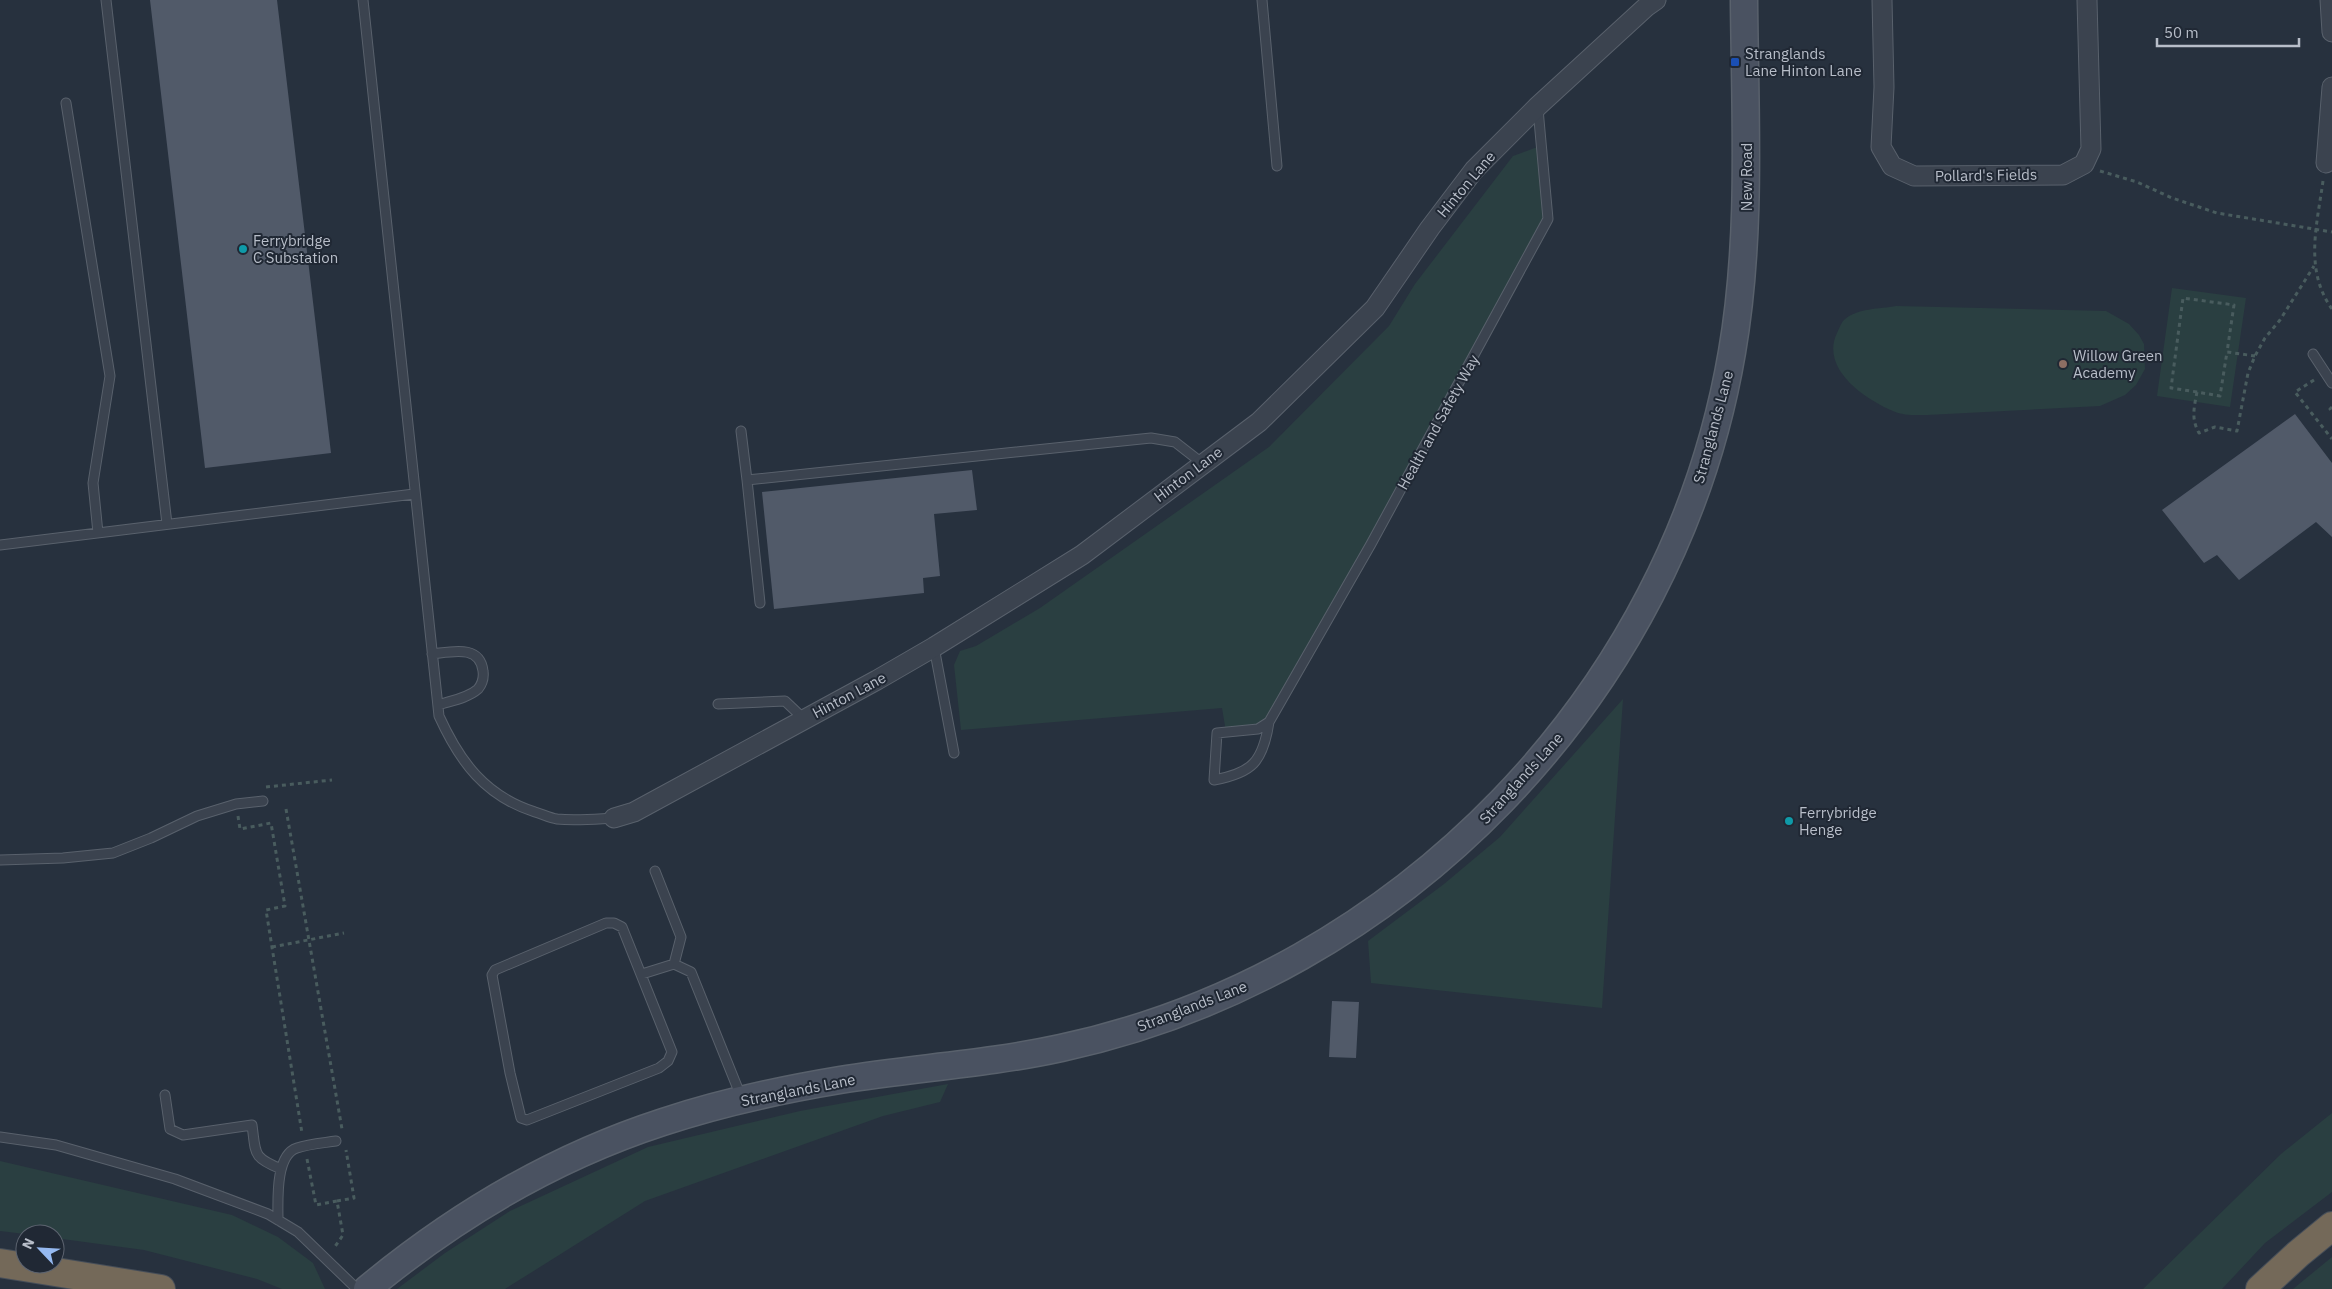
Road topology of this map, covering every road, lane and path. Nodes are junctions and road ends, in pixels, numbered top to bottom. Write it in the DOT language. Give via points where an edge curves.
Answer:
graph roads {
  1 [pos="106,0"];
  2 [pos="363,0"];
  3 [pos="1262,0"];
  4 [pos="1656,0"];
  5 [pos="1744,0"];
  6 [pos="1882,0"];
  7 [pos="2087,0"];
  8 [pos="2330,0"];
  9 [pos="2332,32"];
  10 [pos="2332,86"];
  11 [pos="66,103"];
  12 [pos="1538,106"];
  13 [pos="2326,163"];
  14 [pos="2084,164"];
  15 [pos="1276,166"];
  16 [pos="2316,229"];
  17 [pos="2332,232"];
  18 [pos="2314,266"];
  19 [pos="2332,309"];
  20 [pos="2227,352"];
  21 [pos="1732,354"];
  22 [pos="2313,354"];
  23 [pos="2255,356"];
  24 [pos="2325,372"];
  25 [pos="2332,383"];
  26 [pos="2197,392"];
  27 [pos="2332,407"];
  28 [pos="2332,412"];
  29 [pos="740,431"];
  30 [pos="2332,439"];
  31 [pos="1202,464"];
  32 [pos="747,480"];
  33 [pos="414,494"];
  34 [pos="167,524"];
  35 [pos="98,533"];
  36 [pos="0,545"];
  37 [pos="760,603"];
  38 [pos="934,647"];
  39 [pos="432,654"];
  40 [pos="718,704"];
  41 [pos="438,705"];
  42 [pos="804,719"];
  43 [pos="1269,722"];
  44 [pos="954,753"];
  45 [pos="332,780"];
  46 [pos="262,788"];
  47 [pos="263,801"];
  48 [pos="236,804"];
  49 [pos="286,809"];
  50 [pos="614,818"];
  51 [pos="0,860"];
  52 [pos="655,872"];
  53 [pos="344,933"];
  54 [pos="308,940"];
  55 [pos="272,947"];
  56 [pos="674,964"];
  57 [pos="642,974"];
  58 [pos="165,1095"];
  59 [pos="742,1099"];
  60 [pos="0,1137"];
  61 [pos="340,1139"];
  62 [pos="304,1146"];
  63 [pos="345,1146"];
  64 [pos="281,1169"];
  65 [pos="336,1201"];
  66 [pos="278,1220"];
  67 [pos="2332,1226"];
  68 [pos="326,1258"];
  69 [pos="0,1263"];
  70 [pos="161,1289"];
  71 [pos="357,1289"];
  72 [pos="367,1289"];
  73 [pos="2260,1289"];
  1 -- 34 [label="lane"];
  2 -- 33 [label="lane"];
  3 -- 15 [label="lane"];
  4 -- 12 [label="street, Hinton Lane"];
  5 -- 21 [label="main road, New Road" via="1746,234"];
  6 -- 14 [label="street, Pollard's Fields" via="1884,86 1881,147 1892,166 1914,176 2044,175 2063,174"];
  7 -- 14 [label="street" via="2090,149"];
  8 -- 9 [label="street"];
  10 -- 13 [label="street"];
  11 -- 35 [label="lane" via="110,376 94,483"];
  12 -- 31 [label="street, Hinton Lane" via="1474,170 1375,308 1259,422"];
  12 -- 43 [label="lane, Health and Safety Way" via="1548,219 1371,544"];
  13 -- 16 [label="path"];
  14 -- 16 [label="path" via="2217,213"];
  16 -- 17 [label="path"];
  16 -- 18 [label="path"];
  18 -- 19 [label="path"];
  18 -- 23 [label="path"];
  20 -- 23 [label="path"];
  20 -- 26 [label="path" via="2220,396"];
  20 -- 26 [label="path" via="2234,305 2183,298 2171,388"];
  21 -- 59 [label="main road, Stranglands Lane" via="1722,404 1692,502 1650,596 1621,648 1568,726 1502,803 1465,839 1386,904 1321,946 1254,982 1199,1006 1110,1036 1024,1055 843,1080"];
  22 -- 24 [label="lane"];
  23 -- 26 [label="path" via="2248,373 2237,431 2215,427 2199,433 2193,418"];
  24 -- 25 [label="lane"];
  24 -- 30 [label="path" via="2295,392"];
  27 -- 28 [label="path"];
  29 -- 32 [label="lane"];
  31 -- 32 [label="lane" via="1175,442 1151,438"];
  31 -- 38 [label="street, Hinton Lane" via="1082,554"];
  32 -- 37 [label="lane"];
  33 -- 34 [label="lane"];
  33 -- 39 [label="lane"];
  34 -- 35 [label="lane"];
  35 -- 36 [label="lane"];
  38 -- 42 [label="street, Hinton Lane"];
  38 -- 44 [label="lane"];
  39 -- 41 [label="lane"];
  39 -- 41 [label="lane" via="465,650 475,654 482,664 484,679 468,695"];
  40 -- 42 [label="lane" via="785,701"];
  41 -- 50 [label="lane" via="439,716 465,764 486,787 525,809 555,819"];
  42 -- 50 [label="street, Hinton Lane" via="634,812"];
  43 -- 43 [label="lane, Health and Safety Way" via="1266,742 1250,768 1214,780 1217,734 1258,730"];
  45 -- 46 [label="path"];
  47 -- 48 [label="lane"];
  48 -- 51 [label="lane" via="196,816 113,853"];
  48 -- 55 [label="path" via="240,829 272,823 284,906 266,910"];
  49 -- 54 [label="path"];
  52 -- 56 [label="lane" via="681,937"];
  53 -- 54 [label="path"];
  54 -- 55 [label="path"];
  54 -- 61 [label="path"];
  55 -- 62 [label="path"];
  56 -- 57 [label="lane"];
  56 -- 59 [label="lane" via="691,972"];
  57 -- 57 [label="lane" via="671,1045 668,1061 659,1068 528,1120 521,1118 492,983 495,970 606,923 614,923 622,927"];
  58 -- 64 [label="lane" via="170,1129 183,1135 252,1125 257,1154 263,1162"];
  59 -- 72 [label="main road, Stranglands Lane" via="662,1122 553,1168 479,1208"];
  60 -- 66 [label="lane" via="56,1145 175,1179"];
  61 -- 62 [label="lane"];
  62 -- 64 [label="lane" via="288,1153"];
  62 -- 65 [label="path" via="316,1205"];
  63 -- 65 [label="path" via="354,1198"];
  64 -- 66 [label="lane"];
  65 -- 68 [label="path" via="343,1235"];
  66 -- 68 [label="lane" via="298,1232"];
  67 -- 73 [label="highway"];
  68 -- 71 [label="lane"];
  69 -- 70 [label="highway"];
}
